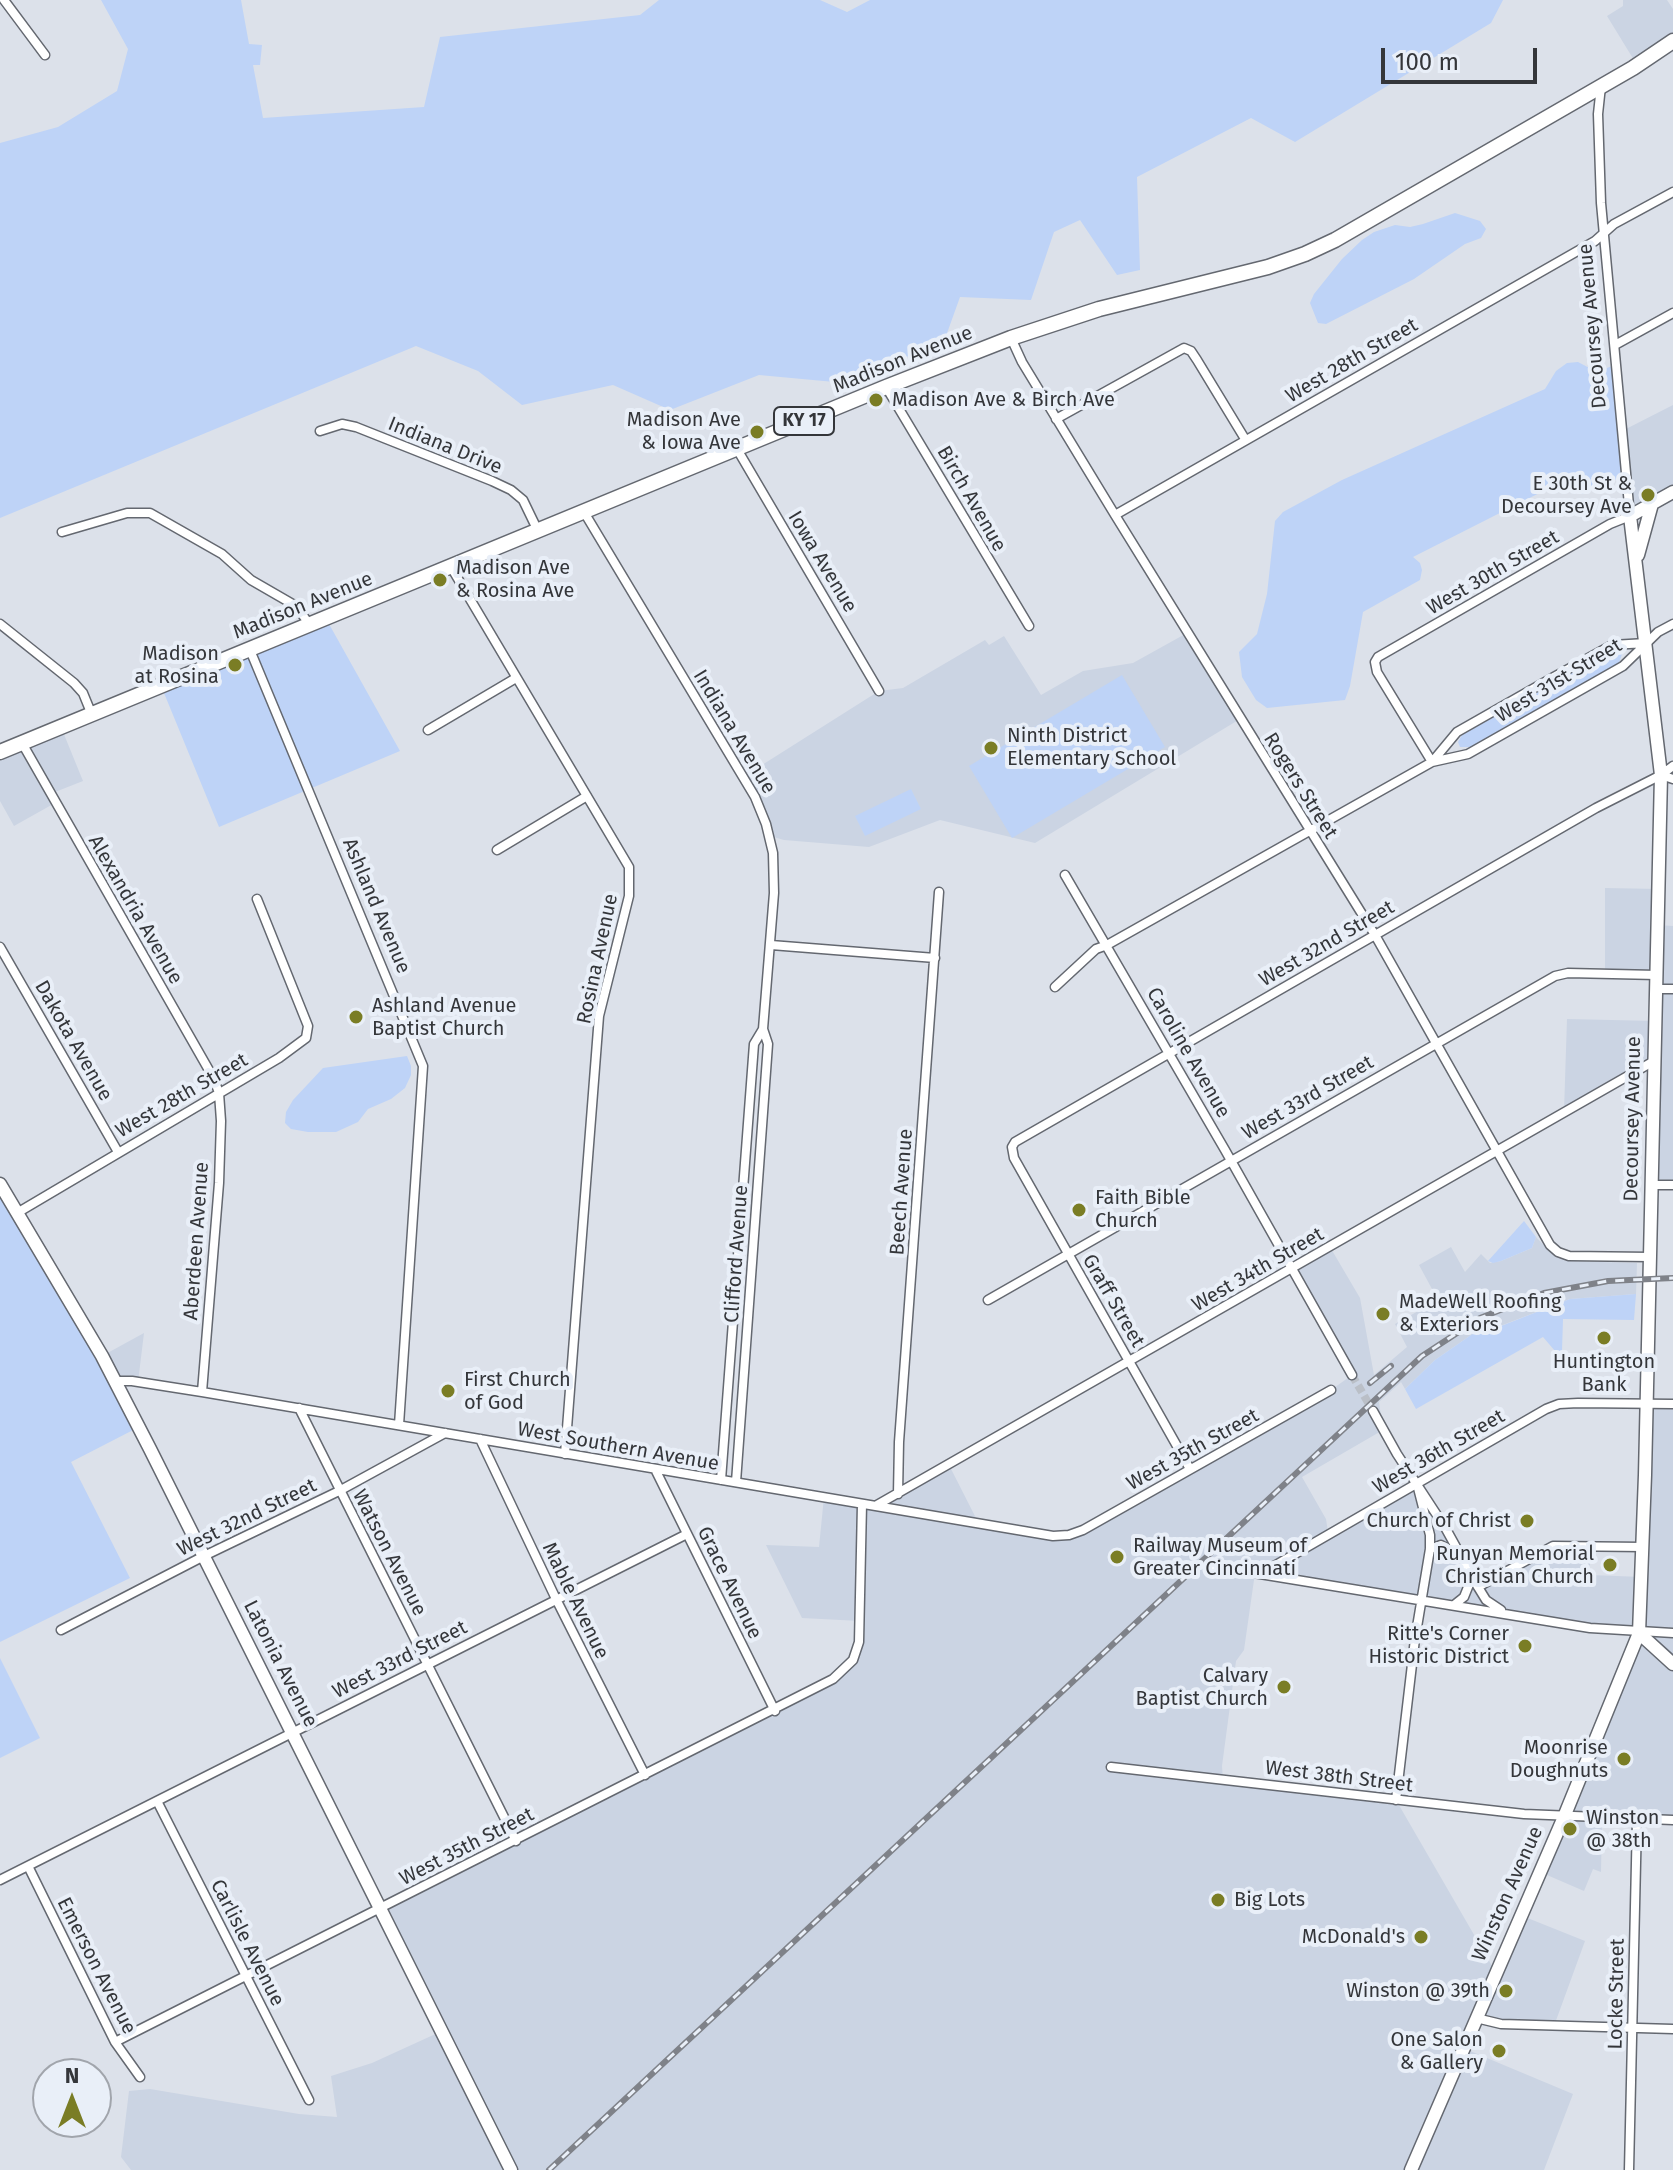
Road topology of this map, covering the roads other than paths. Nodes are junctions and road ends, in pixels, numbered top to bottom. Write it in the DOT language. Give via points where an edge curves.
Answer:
graph roads {
  1 [pos="4,0"];
  2 [pos="1673,41"];
  3 [pos="45,55"];
  4 [pos="1601,86"];
  5 [pos="1673,192"];
  6 [pos="1605,234"];
  7 [pos="1673,313"];
  8 [pos="1011,338"];
  9 [pos="1615,345"];
  10 [pos="886,387"];
  11 [pos="1056,419"];
  12 [pos="320,431"];
  13 [pos="1245,439"];
  14 [pos="737,449"];
  15 [pos="1673,492"];
  16 [pos="1652,504"];
  17 [pos="584,512"];
  18 [pos="1115,515"];
  19 [pos="1630,516"];
  20 [pos="538,531"];
  21 [pos="62,532"];
  22 [pos="1636,562"];
  23 [pos="451,567"];
  24 [pos="0,624"];
  25 [pos="1673,624"];
  26 [pos="310,625"];
  27 [pos="1029,626"];
  28 [pos="1646,643"];
  29 [pos="250,650"];
  30 [pos="516,678"];
  31 [pos="879,691"];
  32 [pos="92,715"];
  33 [pos="428,730"];
  34 [pos="22,743"];
  35 [pos="0,752"];
  36 [pos="1432,762"];
  37 [pos="1673,766"];
  38 [pos="1667,777"];
  39 [pos="587,796"];
  40 [pos="1309,832"];
  41 [pos="497,850"];
  42 [pos="1065,875"];
  43 [pos="939,892"];
  44 [pos="257,899"];
  45 [pos="1375,935"];
  46 [pos="771,945"];
  47 [pos="1107,945"];
  48 [pos="0,947"];
  49 [pos="935,958"];
  50 [pos="1657,975"];
  51 [pos="1055,987"];
  52 [pos="1657,989"];
  53 [pos="1673,989"];
  54 [pos="766,993"];
  55 [pos="763,1029"];
  56 [pos="1437,1043"];
  57 [pos="1170,1053"];
  58 [pos="1654,1061"];
  59 [pos="219,1093"];
  60 [pos="1012,1147"];
  61 [pos="1496,1150"];
  62 [pos="118,1152"];
  63 [pos="1231,1160"];
  64 [pos="0,1184"];
  65 [pos="1652,1185"];
  66 [pos="1673,1185"];
  67 [pos="17,1213"];
  68 [pos="1068,1254"];
  69 [pos="1650,1257"];
  70 [pos="1293,1269"];
  71 [pos="988,1300"];
  72 [pos="1130,1361"];
  73 [pos="1352,1375"];
  74 [pos="115,1381"];
  75 [pos="1331,1390"];
  76 [pos="202,1392"];
  77 [pos="1646,1403"];
  78 [pos="1673,1404"];
  79 [pos="299,1408"];
  80 [pos="1373,1411"];
  81 [pos="399,1425"];
  82 [pos="445,1433"];
  83 [pos="480,1439"];
  84 [pos="565,1454"];
  85 [pos="655,1469"];
  86 [pos="1190,1469"];
  87 [pos="721,1480"];
  88 [pos="736,1482"];
  89 [pos="1417,1484"];
  90 [pos="339,1491"];
  91 [pos="898,1494"];
  92 [pos="862,1504"];
  93 [pos="876,1505"];
  94 [pos="687,1534"];
  95 [pos="1069,1535"];
  96 [pos="1643,1547"];
  97 [pos="1430,1549"];
  98 [pos="204,1556"];
  99 [pos="1460,1556"];
  100 [pos="1211,1566"];
  101 [pos="1262,1574"];
  102 [pos="1472,1575"];
  103 [pos="1478,1587"];
  104 [pos="556,1599"];
  105 [pos="1422,1600"];
  106 [pos="1454,1605"];
  107 [pos="1505,1613"];
  108 [pos="61,1630"];
  109 [pos="1639,1633"];
  110 [pos="1673,1633"];
  111 [pos="1673,1664"];
  112 [pos="427,1665"];
  113 [pos="775,1711"];
  114 [pos="292,1733"];
  115 [pos="1111,1767"];
  116 [pos="645,1775"];
  117 [pos="1396,1800"];
  118 [pos="157,1801"];
  119 [pos="1564,1817"];
  120 [pos="1637,1819"];
  121 [pos="1673,1820"];
  122 [pos="516,1841"];
  123 [pos="28,1866"];
  124 [pos="0,1880"];
  125 [pos="381,1908"];
  126 [pos="244,1975"];
  127 [pos="1475,2018"];
  128 [pos="1632,2028"];
  129 [pos="1673,2029"];
  130 [pos="115,2042"];
  131 [pos="140,2077"];
  132 [pos="309,2100"];
  133 [pos="511,2170"];
  134 [pos="1411,2170"];
  135 [pos="1629,2170"];
  1 -- 3 [label="street"];
  2 -- 4 [label="main road, Madison Avenue / KY 17"];
  4 -- 6 [label="street, Decoursey Avenue"];
  4 -- 8 [label="main road, Madison Avenue / KY 17" via="1305,254"];
  5 -- 6 [label="street, West 28th Street"];
  6 -- 9 [label="street, Decoursey Avenue"];
  6 -- 13 [label="street, West 28th Street"];
  7 -- 9 [label="street"];
  8 -- 10 [label="main road, Madison Avenue / KY 17"];
  8 -- 11 [label="street, Rogers Street"];
  9 -- 19 [label="street, Decoursey Avenue"];
  10 -- 14 [label="main road, Madison Avenue / KY 17"];
  10 -- 27 [label="street, Birch Avenue"];
  11 -- 13 [label="street" via="1184,348 1191,351"];
  11 -- 18 [label="street, Rogers Street"];
  12 -- 20 [label="street, Indiana Drive" via="342,424 356,427 492,481 523,500"];
  13 -- 18 [label="street, West 28th Street"];
  14 -- 17 [label="main road, Madison Avenue / KY 17"];
  14 -- 31 [label="street, Iowa Avenue"];
  15 -- 16 [label="main road"];
  16 -- 19 [label="main road"];
  16 -- 22 [label="main road, Decoursey Avenue"];
  17 -- 20 [label="main road, Madison Avenue / KY 17"];
  17 -- 46 [label="street, Indiana Avenue" via="761,810 774,872"];
  18 -- 40 [label="street, Rogers Street"];
  19 -- 22 [label="main road, Decoursey Avenue"];
  19 -- 36 [label="street, West 30th Street" via="1378,657 1377,672"];
  20 -- 23 [label="main road, Madison Avenue / KY 17"];
  21 -- 26 [label="street" via="127,513 150,513 222,554 251,580 296,606"];
  22 -- 28 [label="main road, Decoursey Avenue"];
  23 -- 26 [label="main road, Madison Avenue / KY 17"];
  23 -- 30 [label="street, Rosina Avenue"];
  24 -- 32 [label="street" via="74,683"];
  25 -- 28 [label="street"];
  26 -- 29 [label="main road, Madison Avenue / KY 17"];
  28 -- 36 [label="street, West 31st Street" via="1623,666 1481,746"];
  28 -- 36 [label="street, West 31st Street" via="1612,645 1552,678 1457,732"];
  28 -- 38 [label="main road, Decoursey Avenue"];
  29 -- 32 [label="main road, Madison Avenue / KY 17"];
  29 -- 81 [label="street, Ashland Avenue" via="423,1066"];
  30 -- 33 [label="street"];
  30 -- 39 [label="street, Rosina Avenue"];
  32 -- 34 [label="main road, Madison Avenue / KY 17"];
  34 -- 35 [label="main road, Madison Avenue / KY 17"];
  34 -- 59 [label="street, Alexandria Avenue"];
  36 -- 40 [label="street, West 31st Street"];
  37 -- 38 [label="street, West 32nd Street"];
  38 -- 45 [label="street, West 32nd Street" via="1596,808"];
  38 -- 50 [label="main road, Decoursey Avenue"];
  39 -- 41 [label="street"];
  39 -- 84 [label="street, Rosina Avenue" via="626,859 630,877 599,1016"];
  40 -- 45 [label="street, Rogers Street"];
  40 -- 47 [label="street, West 31st Street"];
  42 -- 47 [label="street, Caroline Avenue"];
  43 -- 49 [label="street, Beech Avenue"];
  44 -- 59 [label="street, West 28th Street" via="308,1026 306,1038"];
  45 -- 56 [label="street, Rogers Street"];
  45 -- 57 [label="street, West 32nd Street"];
  46 -- 49 [label="street"];
  46 -- 54 [label="street, Indiana Avenue"];
  47 -- 51 [label="street, West 31st Street"];
  47 -- 57 [label="street, Caroline Avenue"];
  48 -- 62 [label="street, Dakota Avenue"];
  49 -- 91 [label="street, Beech Avenue"];
  50 -- 52 [label="main road, Decoursey Avenue"];
  50 -- 56 [label="street, West 33rd Street" via="1555,976"];
  52 -- 53 [label="street"];
  52 -- 58 [label="main road, Decoursey Avenue"];
  54 -- 55 [label="street, Clifford Avenue"];
  55 -- 87 [label="street, Clifford Avenue" via="754,1044"];
  55 -- 88 [label="street, Clifford Avenue" via="768,1044"];
  56 -- 61 [label="street, Rogers Street"];
  56 -- 63 [label="street, West 33rd Street"];
  57 -- 60 [label="street, West 32nd Street"];
  57 -- 63 [label="street, Caroline Avenue"];
  58 -- 61 [label="street, West 34th Street"];
  58 -- 65 [label="main road, Decoursey Avenue"];
  59 -- 62 [label="street, West 28th Street"];
  59 -- 76 [label="street, Aberdeen Avenue" via="219,1183"];
  60 -- 68 [label="street, Graff Street"];
  61 -- 69 [label="street, Rogers Street" via="1558,1252"];
  61 -- 70 [label="street, West 34th Street"];
  62 -- 67 [label="street, West 28th Street"];
  63 -- 68 [label="street, West 33rd Street"];
  63 -- 70 [label="street, Caroline Avenue"];
  64 -- 67 [label="main road, Latonia Avenue"];
  65 -- 66 [label="street"];
  65 -- 69 [label="main road, Decoursey Avenue"];
  67 -- 74 [label="main road, Latonia Avenue"];
  68 -- 71 [label="street, West 33rd Street"];
  68 -- 72 [label="street, Graff Street"];
  69 -- 77 [label="main road, Decoursey Avenue"];
  70 -- 72 [label="street, West 34th Street"];
  70 -- 73 [label="street, Caroline Avenue"];
  72 -- 86 [label="street, Graff Street"];
  72 -- 91 [label="street, West 34th Street"];
  74 -- 76 [label="street, West Southern Avenue"];
  74 -- 98 [label="main road, Latonia Avenue"];
  75 -- 86 [label="street, West 35th Street"];
  76 -- 79 [label="street, West Southern Avenue"];
  77 -- 78 [label="street, West 36th Street"];
  77 -- 89 [label="street, West 36th Street" via="1559,1404"];
  77 -- 96 [label="main road, Decoursey Avenue"];
  79 -- 81 [label="street, West Southern Avenue"];
  79 -- 90 [label="street, Watson Avenue"];
  80 -- 89 [label="street"];
  81 -- 82 [label="street, West Southern Avenue"];
  82 -- 83 [label="street, West Southern Avenue"];
  82 -- 90 [label="street, West 32nd Street"];
  83 -- 84 [label="street, West Southern Avenue"];
  83 -- 104 [label="street, Mable Avenue"];
  84 -- 85 [label="street, West Southern Avenue"];
  85 -- 87 [label="street, West Southern Avenue"];
  85 -- 94 [label="street, Grace Avenue"];
  86 -- 95 [label="street, West 35th Street"];
  87 -- 88 [label="street, West Southern Avenue"];
  88 -- 92 [label="street, West Southern Avenue"];
  89 -- 97 [label="street"];
  89 -- 99 [label="street"];
  89 -- 101 [label="street, West 36th Street"];
  90 -- 98 [label="street, West 32nd Street"];
  90 -- 112 [label="street, Watson Avenue"];
  91 -- 93 [label="street, West 34th Street"];
  92 -- 93 [label="street, West Southern Avenue"];
  92 -- 113 [label="street, West 35th Street" via="859,1642 853,1660 833,1679"];
  93 -- 95 [label="street, West Southern Avenue" via="1036,1534"];
  94 -- 104 [label="street, West 33rd Street"];
  94 -- 113 [label="street, Grace Avenue"];
  96 -- 103 [label="street" via="1553,1546"];
  96 -- 109 [label="main road, Decoursey Avenue"];
  97 -- 99 [label="street" via="1441,1545"];
  97 -- 105 [label="street"];
  98 -- 108 [label="street, West 32nd Street"];
  98 -- 114 [label="main road, Latonia Avenue"];
  99 -- 102 [label="street"];
  100 -- 101 [label="street"];
  101 -- 105 [label="street"];
  102 -- 103 [label="street"];
  102 -- 106 [label="street" via="1464,1597"];
  103 -- 107 [label="street"];
  104 -- 112 [label="street, West 33rd Street"];
  104 -- 116 [label="street, Mable Avenue"];
  105 -- 106 [label="street"];
  105 -- 117 [label="street"];
  106 -- 107 [label="street"];
  107 -- 109 [label="street"];
  109 -- 110 [label="street"];
  109 -- 111 [label="main road"];
  109 -- 119 [label="main road, Winston Avenue"];
  112 -- 114 [label="street, West 33rd Street"];
  112 -- 122 [label="street, Watson Avenue"];
  113 -- 116 [label="street, West 35th Street"];
  114 -- 118 [label="street, West 33rd Street"];
  114 -- 125 [label="main road, Latonia Avenue"];
  115 -- 117 [label="street, West 38th Street"];
  116 -- 122 [label="street, West 35th Street"];
  117 -- 119 [label="street, West 38th Street"];
  118 -- 123 [label="street, West 33rd Street"];
  118 -- 126 [label="street, Carlisle Avenue"];
  119 -- 120 [label="street, West 38th Street"];
  119 -- 127 [label="main road, Winston Avenue"];
  120 -- 121 [label="street, West 38th Street"];
  120 -- 128 [label="street, Locke Street"];
  122 -- 125 [label="street, West 35th Street"];
  123 -- 124 [label="street, West 33rd Street"];
  123 -- 130 [label="street, Emerson Avenue"];
  125 -- 126 [label="street, West 35th Street"];
  125 -- 133 [label="main road, Latonia Avenue"];
  126 -- 130 [label="street, West 35th Street"];
  126 -- 132 [label="street, Carlisle Avenue"];
  127 -- 128 [label="street" via="1501,2024"];
  127 -- 134 [label="main road, Winston Avenue"];
  128 -- 129 [label="street"];
  128 -- 135 [label="street, Locke Street"];
  130 -- 131 [label="street, Emerson Avenue"];
}
